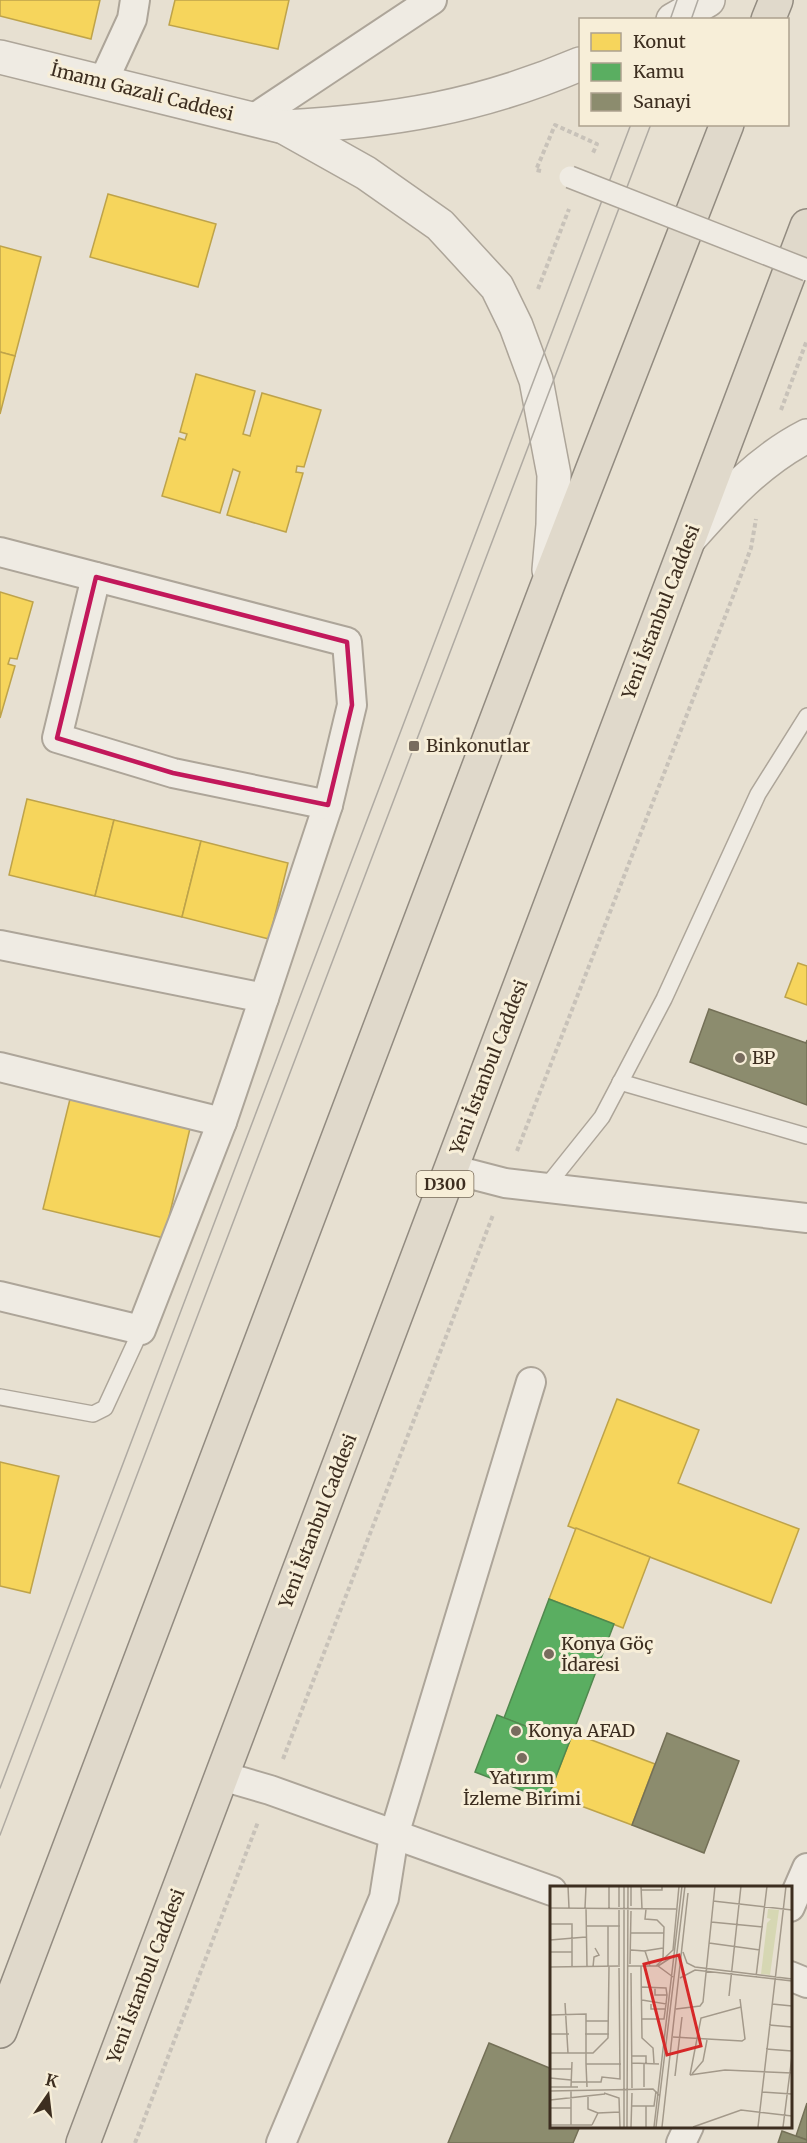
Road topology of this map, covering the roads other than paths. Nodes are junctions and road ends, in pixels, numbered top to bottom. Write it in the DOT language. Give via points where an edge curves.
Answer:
graph roads {
  1 [pos="135,0"];
  2 [pos="432,0"];
  3 [pos="708,0"];
  4 [pos="776,0"];
  5 [pos="677,18"];
  6 [pos="769,18"];
  7 [pos="0,57"];
  8 [pos="579,64"];
  9 [pos="103,82"];
  10 [pos="268,123"];
  11 [pos="726,126"];
  12 [pos="575,180"];
  13 [pos="807,226"];
  14 [pos="807,270"];
  15 [pos="807,436"];
  16 [pos="687,542"];
  17 [pos="0,552"];
  18 [pos="96,577"];
  19 [pos="548,584"];
  20 [pos="807,716"];
  21 [pos="328,805"];
  22 [pos="0,945"];
  23 [pos="264,998"];
  24 [pos="0,1067"];
  25 [pos="620,1082"];
  26 [pos="222,1122"];
  27 [pos="807,1136"];
  28 [pos="451,1169"];
  29 [pos="546,1187"];
  30 [pos="807,1218"];
  31 [pos="0,1296"];
  32 [pos="141,1330"];
  33 [pos="531,1382"];
  34 [pos="0,1396"];
  35 [pos="222,1776"];
  36 [pos="394,1835"];
  37 [pos="807,1868"];
  38 [pos="550,1890"];
  39 [pos="792,1902"];
  40 [pos="792,1977"];
  41 [pos="807,1983"];
  42 [pos="0,2031"];
  43 [pos="688,2128"];
  44 [pos="83,2143"];
  45 [pos="281,2143"];
  46 [pos="681,2143"];
  1 -- 9 [label="street" via="132,19"];
  2 -- 10 [label="street"];
  3 -- 5 [label="street"];
  4 -- 6 [label="highway"];
  7 -- 9 [label="street, İmamı Gazali Caddesi"];
  8 -- 10 [label="street" via="463,105 376,119"];
  9 -- 10 [label="street, İmamı Gazali Caddesi"];
  10 -- 19 [label="street" via="366,173 416,207 440,225 497,287 536,380 548,434 554,476"];
  11 -- 19 [label="highway"];
  12 -- 14 [label="street, bridge"];
  13 -- 16 [label="highway, Yeni İstanbul Caddesi / D300"];
  15 -- 16 [label="street" via="767,462 724,499"];
  16 -- 28 [label="highway, Yeni İstanbul Caddesi / D300"];
  17 -- 18 [label="street"];
  18 -- 21 [label="street" via="347,642 352,705"];
  18 -- 21 [label="street" via="57,738 173,773"];
  19 -- 42 [label="highway"];
  20 -- 25 [label="lane" via="758,794 664,999"];
  21 -- 23 [label="street"];
  22 -- 23 [label="street"];
  23 -- 26 [label="street"];
  24 -- 26 [label="street"];
  25 -- 27 [label="lane"];
  25 -- 29 [label="lane" via="602,1117"];
  26 -- 32 [label="street"];
  28 -- 29 [label="street" via="505,1183"];
  28 -- 35 [label="highway, Yeni İstanbul Caddesi / D300"];
  29 -- 30 [label="street"];
  31 -- 32 [label="street"];
  32 -- 34 [label="lane" via="105,1408 93,1414"];
  33 -- 36 [label="street"];
  35 -- 36 [label="street"];
  35 -- 44 [label="highway, Yeni İstanbul Caddesi / D300"];
  36 -- 38 [label="street"];
  36 -- 45 [label="street" via="384,1898"];
  37 -- 39 [label="street"];
  40 -- 41 [label="street"];
  43 -- 46 [label="street"];
}
